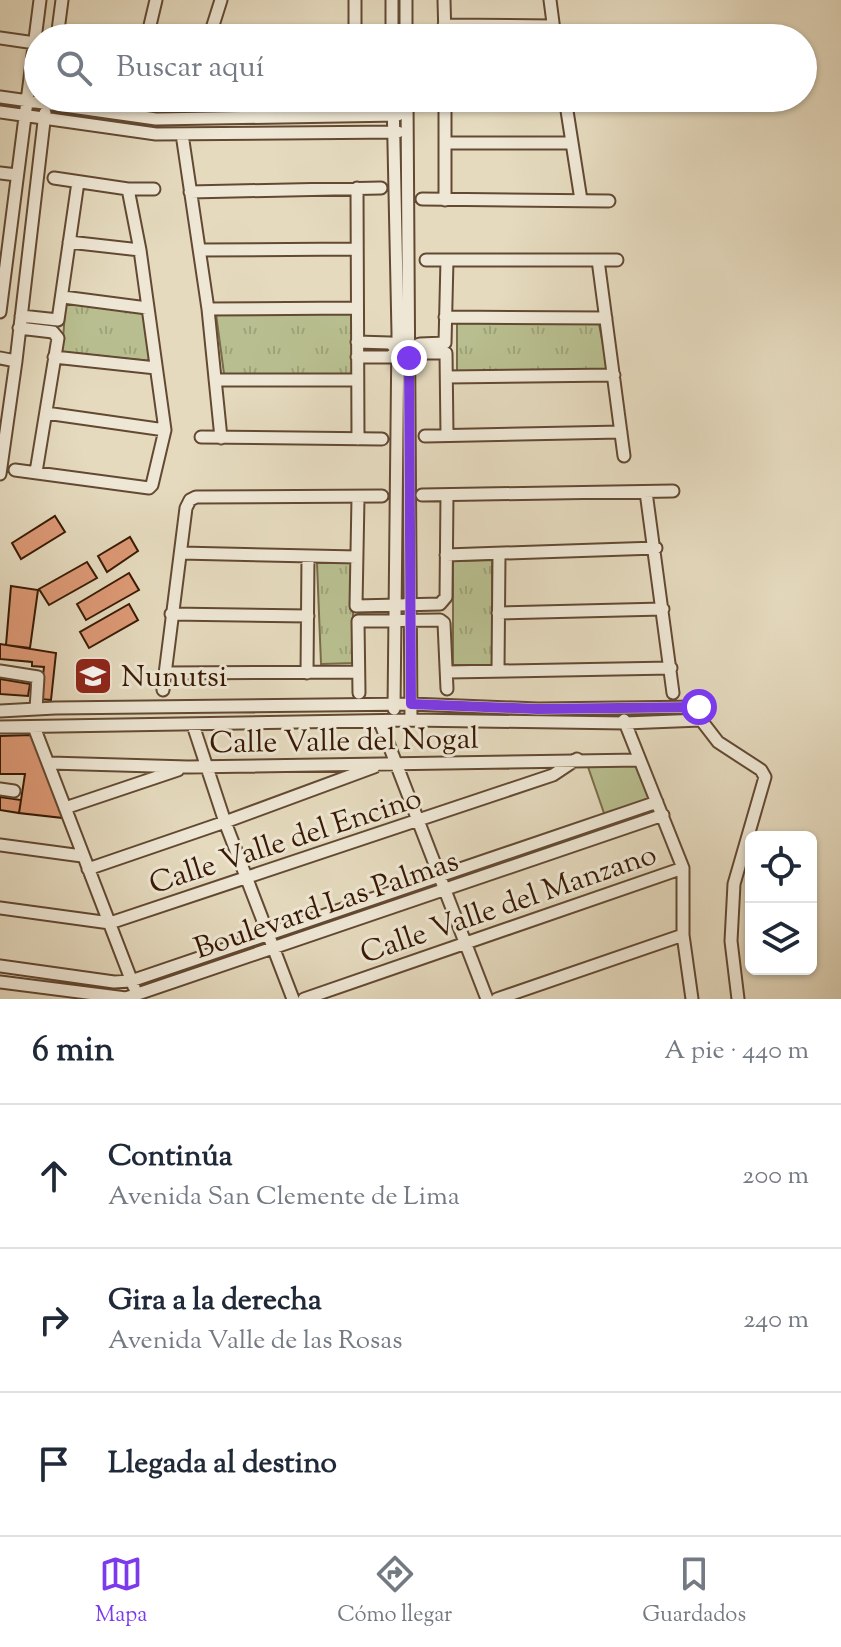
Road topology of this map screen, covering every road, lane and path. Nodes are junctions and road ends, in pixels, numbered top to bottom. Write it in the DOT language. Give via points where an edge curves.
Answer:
graph roads {
  1 [pos="40,0"];
  2 [pos="62,0"];
  3 [pos="156,0"];
  4 [pos="221,0"];
  5 [pos="355,0"];
  6 [pos="392,0"];
  7 [pos="406,0"];
  8 [pos="444,0"];
  9 [pos="550,0"];
  10 [pos="37,24"];
  11 [pos="59,24"];
  12 [pos="150,24"];
  13 [pos="213,24"];
  14 [pos="355,24"];
  15 [pos="392,24"];
  16 [pos="406,24"];
  17 [pos="444,24"];
  18 [pos="553,24"];
  19 [pos="0,38"];
  20 [pos="24,41"];
  21 [pos="0,97"];
  22 [pos="24,101"];
  23 [pos="0,112"];
  24 [pos="24,112"];
  25 [pos="45,112"];
  26 [pos="114,112"];
  27 [pos="408,112"];
  28 [pos="445,112"];
  29 [pos="567,112"];
  30 [pos="24,115"];
  31 [pos="393,115"];
  32 [pos="408,115"];
  33 [pos="44,118"];
  34 [pos="394,132"];
  35 [pos="409,132"];
  36 [pos="182,134"];
  37 [pos="446,143"];
  38 [pos="572,143"];
  39 [pos="0,173"];
  40 [pos="17,175"];
  41 [pos="54,178"];
  42 [pos="78,182"];
  43 [pos="357,188"];
  44 [pos="381,188"];
  45 [pos="128,189"];
  46 [pos="154,189"];
  47 [pos="190,192"];
  48 [pos="422,199"];
  49 [pos="445,200"];
  50 [pos="581,200"];
  51 [pos="609,201"];
  52 [pos="5,235"];
  53 [pos="69,242"];
  54 [pos="356,249"];
  55 [pos="140,250"];
  56 [pos="200,250"];
  57 [pos="426,260"];
  58 [pos="447,260"];
  59 [pos="598,260"];
  60 [pos="617,260"];
  61 [pos="1,297"];
  62 [pos="63,297"];
  63 [pos="147,308"];
  64 [pos="356,308"];
  65 [pos="208,309"];
  66 [pos="0,312"];
  67 [pos="445,317"];
  68 [pos="606,318"];
  69 [pos="20,322"];
  70 [pos="357,342"];
  71 [pos="445,348"];
  72 [pos="407,349"];
  73 [pos="54,357"];
  74 [pos="357,357"];
  75 [pos="0,358"];
  76 [pos="16,361"];
  77 [pos="156,368"];
  78 [pos="614,375"];
  79 [pos="447,377"];
  80 [pos="215,380"];
  81 [pos="357,380"];
  82 [pos="46,413"];
  83 [pos="165,430"];
  84 [pos="621,432"];
  85 [pos="447,435"];
  86 [pos="425,436"];
  87 [pos="201,437"];
  88 [pos="221,438"];
  89 [pos="358,439"];
  90 [pos="382,439"];
  91 [pos="624,456"];
  92 [pos="15,470"];
  93 [pos="36,472"];
  94 [pos="0,474"];
  95 [pos="673,491"];
  96 [pos="646,492"];
  97 [pos="422,495"];
  98 [pos="447,495"];
  99 [pos="382,496"];
  100 [pos="358,498"];
  101 [pos="656,548"];
  102 [pos="181,553"];
  103 [pos="446,555"];
  104 [pos="499,555"];
  105 [pos="308,557"];
  106 [pos="357,557"];
  107 [pos="403,605"];
  108 [pos="663,609"];
  109 [pos="498,613"];
  110 [pos="171,614"];
  111 [pos="308,616"];
  112 [pos="397,619"];
  113 [pos="410,620"];
  114 [pos="671,668"];
  115 [pos="498,670"];
  116 [pos="0,671"];
  117 [pos="358,672"];
  118 [pos="447,672"];
  119 [pos="165,673"];
  120 [pos="307,673"];
  121 [pos="447,689"];
  122 [pos="163,690"];
  123 [pos="359,693"];
  124 [pos="673,693"];
  125 [pos="411,704"];
  126 [pos="394,705"];
  127 [pos="620,708"];
  128 [pos="36,709"];
  129 [pos="0,711"];
  130 [pos="411,720"];
  131 [pos="701,720"];
  132 [pos="394,721"];
  133 [pos="380,722"];
  134 [pos="625,723"];
  135 [pos="193,725"];
  136 [pos="0,727"];
  137 [pos="34,727"];
  138 [pos="577,759"];
  139 [pos="640,760"];
  140 [pos="50,763"];
  141 [pos="389,763"];
  142 [pos="206,766"];
  143 [pos="188,767"];
  144 [pos="0,789"];
  145 [pos="14,791"];
  146 [pos="657,802"];
  147 [pos="65,808"];
  148 [pos="663,815"];
  149 [pos="416,821"];
  150 [pos="225,822"];
  151 [pos="0,845"];
  152 [pos="82,856"];
  153 [pos="683,868"];
  154 [pos="88,869"];
  155 [pos="440,876"];
  156 [pos="248,878"];
  157 [pos="444,889"];
  158 [pos="0,908"];
  159 [pos="110,923"];
  160 [pos="270,934"];
  161 [pos="683,935"];
  162 [pos="466,943"];
  163 [pos="275,947"];
  164 [pos="0,966"];
  165 [pos="131,981"];
  166 [pos="0,982"];
  167 [pos="137,997"];
  168 [pos="690,998"];
  169 [pos="293,999"];
  170 [pos="304,999"];
  171 [pos="487,999"];
  172 [pos="497,999"];
  173 [pos="738,999"];
  1 -- 10 [label="street"];
  2 -- 11 [label="street"];
  3 -- 12 [label="street"];
  4 -- 13 [label="street"];
  5 -- 14 [label="street"];
  6 -- 15 [label="street"];
  7 -- 16 [label="street"];
  8 -- 17 [label="street"];
  9 -- 18 [label="street"];
  19 -- 20 [label="street"];
  21 -- 22 [label="street"];
  23 -- 30 [label="street"];
  24 -- 30 [label="street"];
  25 -- 33 [label="street"];
  26 -- 31 [label="street" via="156,119"];
  27 -- 32 [label="street"];
  28 -- 37 [label="street"];
  29 -- 38 [label="street"];
  30 -- 33 [label="street"];
  30 -- 40 [label="street"];
  31 -- 32 [label="street"];
  31 -- 34 [label="street"];
  32 -- 35 [label="street"];
  33 -- 36 [label="street" via="129,132"];
  33 -- 69 [label="street"];
  34 -- 35 [label="street"];
  34 -- 36 [label="street"];
  34 -- 72 [label="street"];
  35 -- 72 [label="street"];
  36 -- 47 [label="street"];
  37 -- 38 [label="street"];
  37 -- 49 [label="street"];
  38 -- 50 [label="street"];
  39 -- 40 [label="street"];
  40 -- 52 [label="street"];
  41 -- 42 [label="street"];
  42 -- 45 [label="street"];
  42 -- 53 [label="street"];
  43 -- 44 [label="street"];
  43 -- 47 [label="street"];
  43 -- 54 [label="street"];
  45 -- 46 [label="street"];
  45 -- 55 [label="street"];
  47 -- 56 [label="street"];
  48 -- 49 [label="street"];
  49 -- 50 [label="street"];
  50 -- 51 [label="street"];
  52 -- 61 [label="street"];
  53 -- 55 [label="street"];
  53 -- 62 [label="street"];
  54 -- 56 [label="street"];
  54 -- 64 [label="street"];
  55 -- 63 [label="street"];
  56 -- 65 [label="street"];
  57 -- 58 [label="street"];
  58 -- 59 [label="street"];
  58 -- 67 [label="street"];
  59 -- 60 [label="street"];
  59 -- 68 [label="street"];
  61 -- 66 [label="street"];
  62 -- 63 [label="street"];
  62 -- 69 [label="street" via="58,320"];
  63 -- 77 [label="street"];
  64 -- 65 [label="street"];
  64 -- 70 [label="street"];
  65 -- 80 [label="street"];
  67 -- 68 [label="street"];
  67 -- 71 [label="street"];
  68 -- 78 [label="street"];
  69 -- 73 [label="street" via="57,334"];
  69 -- 76 [label="street"];
  70 -- 72 [label="street"];
  70 -- 74 [label="street"];
  71 -- 72 [label="street" via="420,344"];
  71 -- 79 [label="street"];
  72 -- 74 [label="street" via="390,357"];
  72 -- 107 [label="street"];
  73 -- 77 [label="street"];
  73 -- 82 [label="street"];
  74 -- 81 [label="street"];
  75 -- 76 [label="street"];
  76 -- 94 [label="street"];
  77 -- 83 [label="street"];
  78 -- 79 [label="street"];
  78 -- 84 [label="street"];
  79 -- 85 [label="street"];
  80 -- 81 [label="street"];
  80 -- 88 [label="street"];
  81 -- 89 [label="street"];
  82 -- 83 [label="street"];
  82 -- 93 [label="street"];
  83 -- 93 [label="street" via="149,488"];
  84 -- 85 [label="street"];
  84 -- 91 [label="street"];
  85 -- 86 [label="street"];
  87 -- 88 [label="street"];
  88 -- 89 [label="street"];
  89 -- 90 [label="street"];
  92 -- 93 [label="street"];
  95 -- 96 [label="street"];
  96 -- 98 [label="street"];
  96 -- 101 [label="street"];
  97 -- 98 [label="street"];
  98 -- 103 [label="street"];
  99 -- 100 [label="street"];
  100 -- 102 [label="street" via="196,497 186,508"];
  100 -- 106 [label="street"];
  101 -- 104 [label="street"];
  101 -- 108 [label="street"];
  102 -- 105 [label="street"];
  102 -- 110 [label="street"];
  103 -- 104 [label="street"];
  103 -- 107 [label="street" via="444,601"];
  104 -- 109 [label="street"];
  105 -- 106 [label="street"];
  105 -- 111 [label="street"];
  106 -- 107 [label="street" via="356,606"];
  107 -- 112 [label="street"];
  107 -- 113 [label="street"];
  108 -- 109 [label="street"];
  108 -- 114 [label="street"];
  109 -- 115 [label="street"];
  110 -- 111 [label="street"];
  110 -- 119 [label="street"];
  111 -- 120 [label="street"];
  112 -- 113 [label="street"];
  112 -- 117 [label="street" via="358,621"];
  112 -- 126 [label="street"];
  113 -- 118 [label="street" via="444,623"];
  113 -- 125 [label="street"];
  114 -- 115 [label="street"];
  114 -- 124 [label="street"];
  115 -- 118 [label="street"];
  116 -- 128 [label="street" via="38,677"];
  117 -- 120 [label="street"];
  117 -- 123 [label="street"];
  118 -- 121 [label="street"];
  119 -- 120 [label="street"];
  119 -- 122 [label="street"];
  125 -- 126 [label="street"];
  125 -- 127 [label="street"];
  125 -- 130 [label="street"];
  126 -- 128 [label="street"];
  126 -- 132 [label="street"];
  127 -- 131 [label="street" via="699,707"];
  127 -- 134 [label="street"];
  128 -- 129 [label="street"];
  130 -- 132 [label="street"];
  130 -- 134 [label="street"];
  131 -- 134 [label="street"];
  131 -- 173 [label="street" via="718,742 765,777 734,884 731,941"];
  132 -- 133 [label="street"];
  133 -- 135 [label="street"];
  133 -- 141 [label="street"];
  134 -- 139 [label="street"];
  135 -- 137 [label="street"];
  135 -- 142 [label="street"];
  136 -- 137 [label="street"];
  137 -- 140 [label="street"];
  138 -- 139 [label="street, Calle Valle del Nogal"];
  138 -- 141 [label="street, Calle Valle del Nogal"];
  138 -- 149 [label="street, Calle Valle del Encino" via="553,775"];
  139 -- 146 [label="street"];
  140 -- 143 [label="street, Calle Valle del Nogal"];
  140 -- 147 [label="street"];
  141 -- 142 [label="street, Calle Valle del Nogal"];
  141 -- 149 [label="street"];
  141 -- 150 [label="street"];
  142 -- 143 [label="street, Calle Valle del Nogal"];
  142 -- 150 [label="street"];
  143 -- 147 [label="street"];
  144 -- 145 [label="street"];
  146 -- 148 [label="street"];
  146 -- 155 [label="street, Boulevard Las Palmas"];
  147 -- 152 [label="street"];
  148 -- 153 [label="street"];
  148 -- 157 [label="street, Boulevard Las Palmas"];
  149 -- 155 [label="street"];
  149 -- 156 [label="street, Calle Valle del Encino"];
  150 -- 154 [label="street"];
  150 -- 156 [label="street"];
  151 -- 152 [label="street"];
  152 -- 154 [label="street"];
  153 -- 161 [label="street"];
  153 -- 162 [label="street, Calle Valle del Manzano"];
  154 -- 159 [label="street"];
  155 -- 157 [label="street"];
  155 -- 160 [label="street, Boulevard Las Palmas"];
  156 -- 159 [label="street, Calle Valle del Encino"];
  156 -- 160 [label="street"];
  157 -- 162 [label="street"];
  157 -- 163 [label="street, Boulevard Las Palmas"];
  158 -- 159 [label="street, Calle Valle del Encino"];
  159 -- 165 [label="street"];
  160 -- 163 [label="street"];
  160 -- 165 [label="street, Boulevard Las Palmas"];
  161 -- 168 [label="street"];
  161 -- 172 [label="street"];
  162 -- 170 [label="street, Calle Valle del Manzano"];
  162 -- 171 [label="street"];
  163 -- 167 [label="street, Boulevard Las Palmas"];
  163 -- 169 [label="street"];
  164 -- 165 [label="street, Boulevard Las Palmas"];
  165 -- 167 [label="street"];
  166 -- 167 [label="street, Boulevard Las Palmas"];
}
